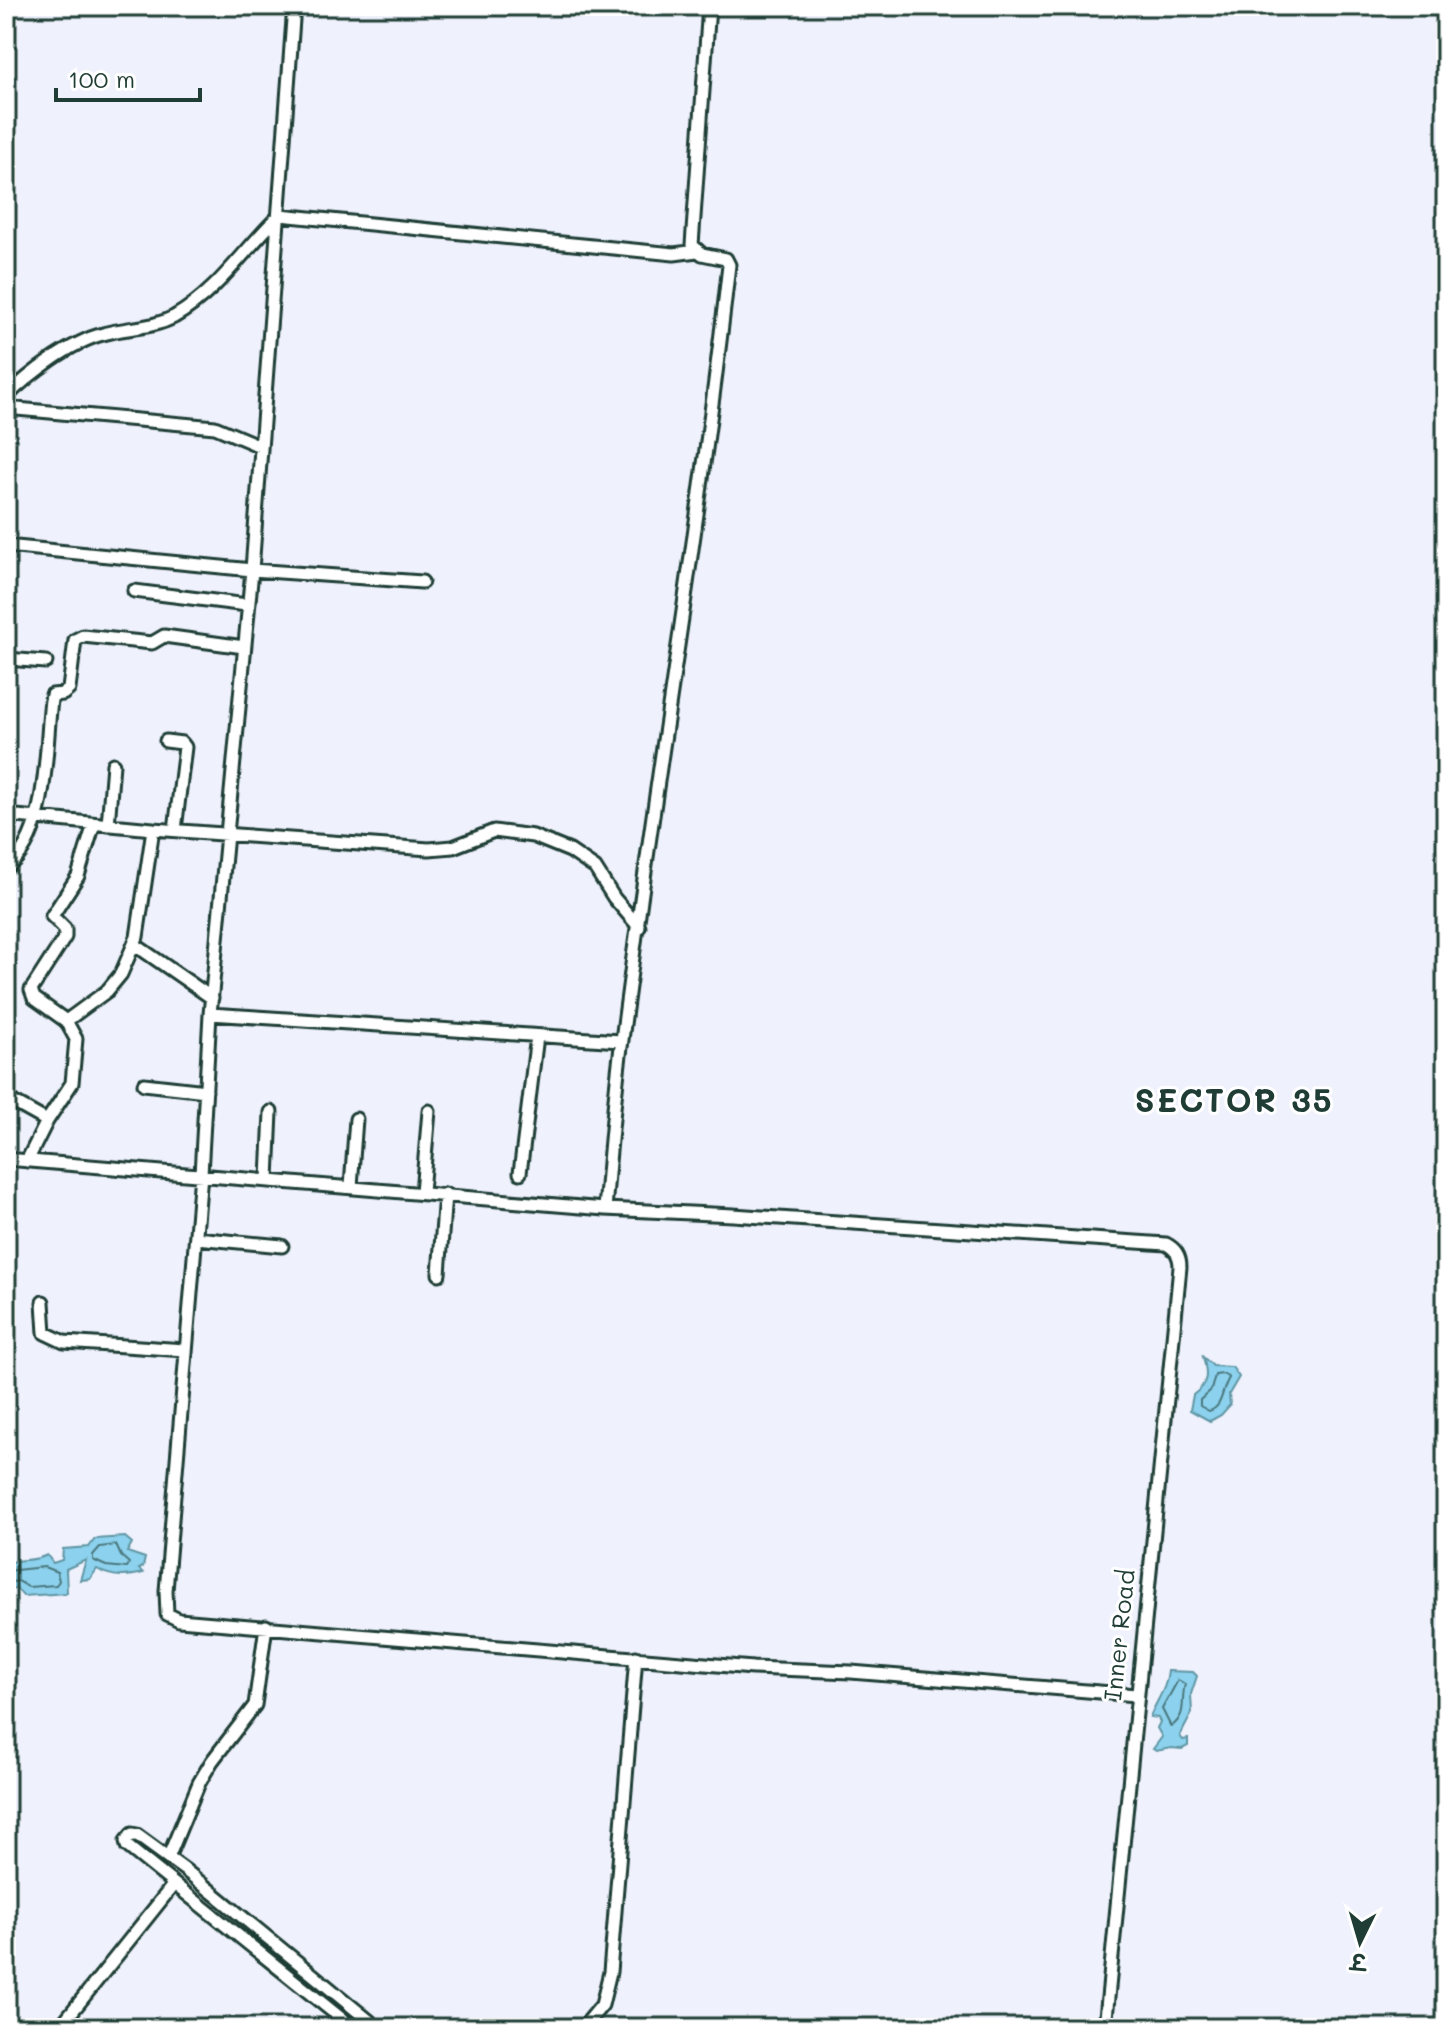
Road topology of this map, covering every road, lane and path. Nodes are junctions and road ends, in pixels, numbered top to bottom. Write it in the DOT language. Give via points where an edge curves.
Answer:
graph roads {
  1 [pos="294,6"];
  2 [pos="709,6"];
  3 [pos="280,215"];
  4 [pos="697,251"];
  5 [pos="6,397"];
  6 [pos="6,408"];
  7 [pos="260,446"];
  8 [pos="6,546"];
  9 [pos="252,570"];
  10 [pos="422,582"];
  11 [pos="134,591"];
  12 [pos="247,605"];
  13 [pos="244,647"];
  14 [pos="6,659"];
  15 [pos="46,662"];
  16 [pos="166,741"];
  17 [pos="113,764"];
  18 [pos="6,815"];
  19 [pos="38,818"];
  20 [pos="94,824"];
  21 [pos="108,825"];
  22 [pos="153,829"];
  23 [pos="175,830"];
  24 [pos="229,833"];
  25 [pos="6,868"];
  26 [pos="639,927"];
  27 [pos="134,944"];
  28 [pos="212,998"];
  29 [pos="210,1014"];
  30 [pos="66,1021"];
  31 [pos="537,1036"];
  32 [pos="621,1041"];
  33 [pos="144,1084"];
  34 [pos="206,1091"];
  35 [pos="6,1098"];
  36 [pos="429,1111"];
  37 [pos="271,1112"];
  38 [pos="356,1119"];
  39 [pos="47,1121"];
  40 [pos="6,1159"];
  41 [pos="27,1161"];
  42 [pos="520,1173"];
  43 [pos="201,1174"];
  44 [pos="268,1179"];
  45 [pos="351,1186"];
  46 [pos="422,1192"];
  47 [pos="445,1194"];
  48 [pos="605,1209"];
  49 [pos="196,1238"];
  50 [pos="282,1246"];
  51 [pos="439,1274"];
  52 [pos="43,1302"];
  53 [pos="185,1350"];
  54 [pos="266,1626"];
  55 [pos="636,1657"];
  56 [pos="1136,1695"];
  57 [pos="168,1858"];
  58 [pos="174,1884"];
  59 [pos="59,2028"];
  60 [pos="353,2028"];
  61 [pos="378,2028"];
  62 [pos="583,2028"];
  63 [pos="1105,2028"];
  1 -- 3 [label="street"];
  2 -- 4 [label="street" via="691,233"];
  3 -- 4 [label="street" via="674,254"];
  3 -- 5 [label="street" via="212,288 174,317 151,327 89,338"];
  3 -- 7 [label="street"];
  4 -- 26 [label="street" via="722,257 729,265"];
  6 -- 7 [label="street" via="215,427"];
  7 -- 9 [label="street"];
  8 -- 9 [label="street"];
  9 -- 10 [label="street"];
  9 -- 12 [label="street"];
  11 -- 12 [label="street"];
  12 -- 13 [label="street"];
  13 -- 19 [label="street" via="164,636 152,643 83,636 75,640 69,689 52,695"];
  13 -- 24 [label="street"];
  14 -- 15 [label="street"];
  16 -- 23 [label="street" via="185,747"];
  17 -- 21 [label="street"];
  18 -- 19 [label="street"];
  19 -- 20 [label="street"];
  19 -- 25 [label="street" via="17,860"];
  20 -- 21 [label="street"];
  20 -- 30 [label="street" via="78,876 52,916 65,929 65,937 31,990"];
  21 -- 22 [label="street"];
  22 -- 23 [label="street"];
  22 -- 27 [label="street"];
  23 -- 24 [label="street"];
  24 -- 26 [label="street" via="429,849 453,847 494,831 533,836 595,868"];
  24 -- 28 [label="street"];
  26 -- 32 [label="street"];
  27 -- 28 [label="street"];
  27 -- 30 [label="street" via="116,982"];
  28 -- 29 [label="street"];
  29 -- 31 [label="street"];
  29 -- 34 [label="street"];
  30 -- 39 [label="street" via="75,1034 73,1076"];
  31 -- 32 [label="street"];
  31 -- 42 [label="street"];
  32 -- 48 [label="street"];
  33 -- 34 [label="street"];
  34 -- 43 [label="street"];
  35 -- 39 [label="street"];
  36 -- 46 [label="street"];
  37 -- 44 [label="street"];
  38 -- 45 [label="street"];
  39 -- 41 [label="street"];
  40 -- 41 [label="street"];
  41 -- 43 [label="street"];
  43 -- 44 [label="street"];
  43 -- 49 [label="street"];
  44 -- 45 [label="street"];
  45 -- 46 [label="street"];
  46 -- 47 [label="street"];
  47 -- 48 [label="street"];
  47 -- 51 [label="street"];
  48 -- 56 [label="street, Inner Road" via="989,1231 1172,1248 1180,1267"];
  49 -- 50 [label="street"];
  49 -- 53 [label="street"];
  52 -- 53 [label="street" via="45,1333 52,1338"];
  53 -- 54 [label="street" via="167,1614 179,1620"];
  54 -- 55 [label="street"];
  54 -- 57 [label="street" via="255,1705 199,1783"];
  55 -- 56 [label="street"];
  55 -- 62 [label="street" via="610,1972 602,2005"];
  56 -- 63 [label="street, Inner Road"];
  57 -- 58 [label="street" via="137,1835 126,1841"];
  57 -- 61 [label="street"];
  58 -- 59 [label="street"];
  58 -- 60 [label="street"];
}
